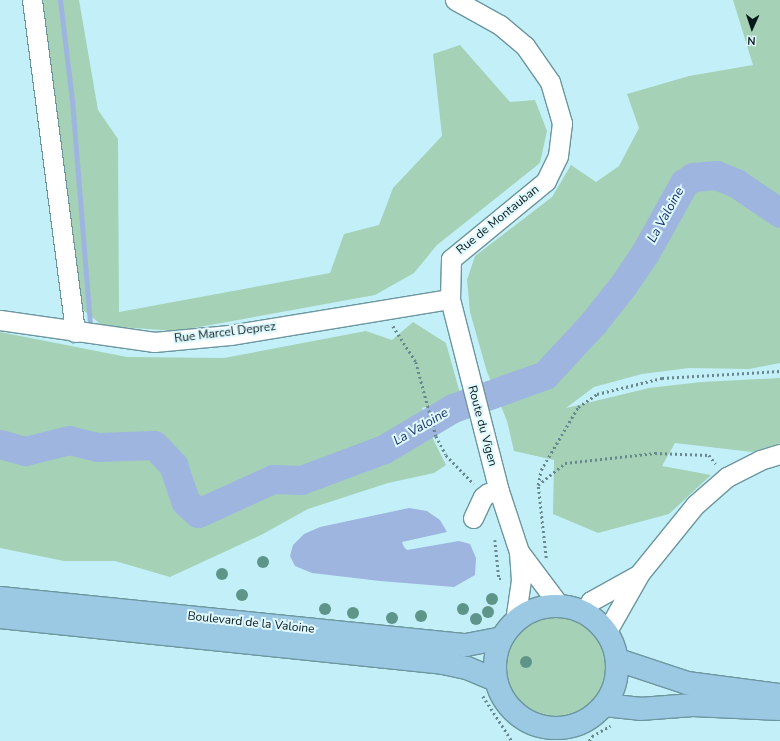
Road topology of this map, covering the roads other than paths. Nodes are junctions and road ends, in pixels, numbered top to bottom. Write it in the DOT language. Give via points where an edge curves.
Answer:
graph roads {
  1 [pos="32,0"];
  2 [pos="455,0"];
  3 [pos="450,299"];
  4 [pos="0,320"];
  5 [pos="75,332"];
  6 [pos="780,454"];
  7 [pos="499,491"];
  8 [pos="473,518"];
  9 [pos="519,552"];
  10 [pos="640,573"];
  11 [pos="0,598"];
  12 [pos="559,604"];
  13 [pos="584,611"];
  14 [pos="0,617"];
  15 [pos="515,620"];
  16 [pos="607,631"];
  17 [pos="501,638"];
  18 [pos="618,660"];
  19 [pos="488,686"];
  20 [pos="780,695"];
  21 [pos="604,706"];
  22 [pos="780,709"];
  23 [pos="527,731"];
  24 [pos="577,732"];
  1 -- 5 [label="street"];
  2 -- 3 [label="street, Rue de Montauban" via="500,25 526,46 550,82 562,123 558,156 546,181 451,259"];
  3 -- 5 [label="street, Rue Marcel Deprez" via="230,335 154,342"];
  3 -- 7 [label="street, Route du Vigen"];
  4 -- 5 [label="street, Rue Marcel Deprez"];
  6 -- 10 [label="street" via="760,460 727,477 695,505"];
  7 -- 8 [label="street" via="483,497"];
  7 -- 9 [label="street, Route du Vigen"];
  9 -- 12 [label="street, Route du Vigen"];
  9 -- 15 [label="street, Route du Vigen" via="521,580"];
  10 -- 13 [label="street" via="591,601"];
  10 -- 16 [label="street"];
  11 -- 17 [label="main road, Boulevard de la Valoine" via="466,645"];
  12 -- 13 [label="main road"];
  12 -- 15 [label="main road" via="539,607"];
  13 -- 16 [label="main road"];
  14 -- 19 [label="main road, Boulevard de la Valoine" via="443,663 467,668"];
  15 -- 17 [label="main road"];
  16 -- 18 [label="main road"];
  17 -- 19 [label="main road"];
  18 -- 20 [label="main road" via="687,683"];
  18 -- 21 [label="main road" via="616,684"];
  19 -- 23 [label="main road" via="503,700"];
  21 -- 22 [label="main road" via="640,709 693,705"];
  21 -- 24 [label="main road"];
  23 -- 24 [label="main road" via="540,727"];
}
